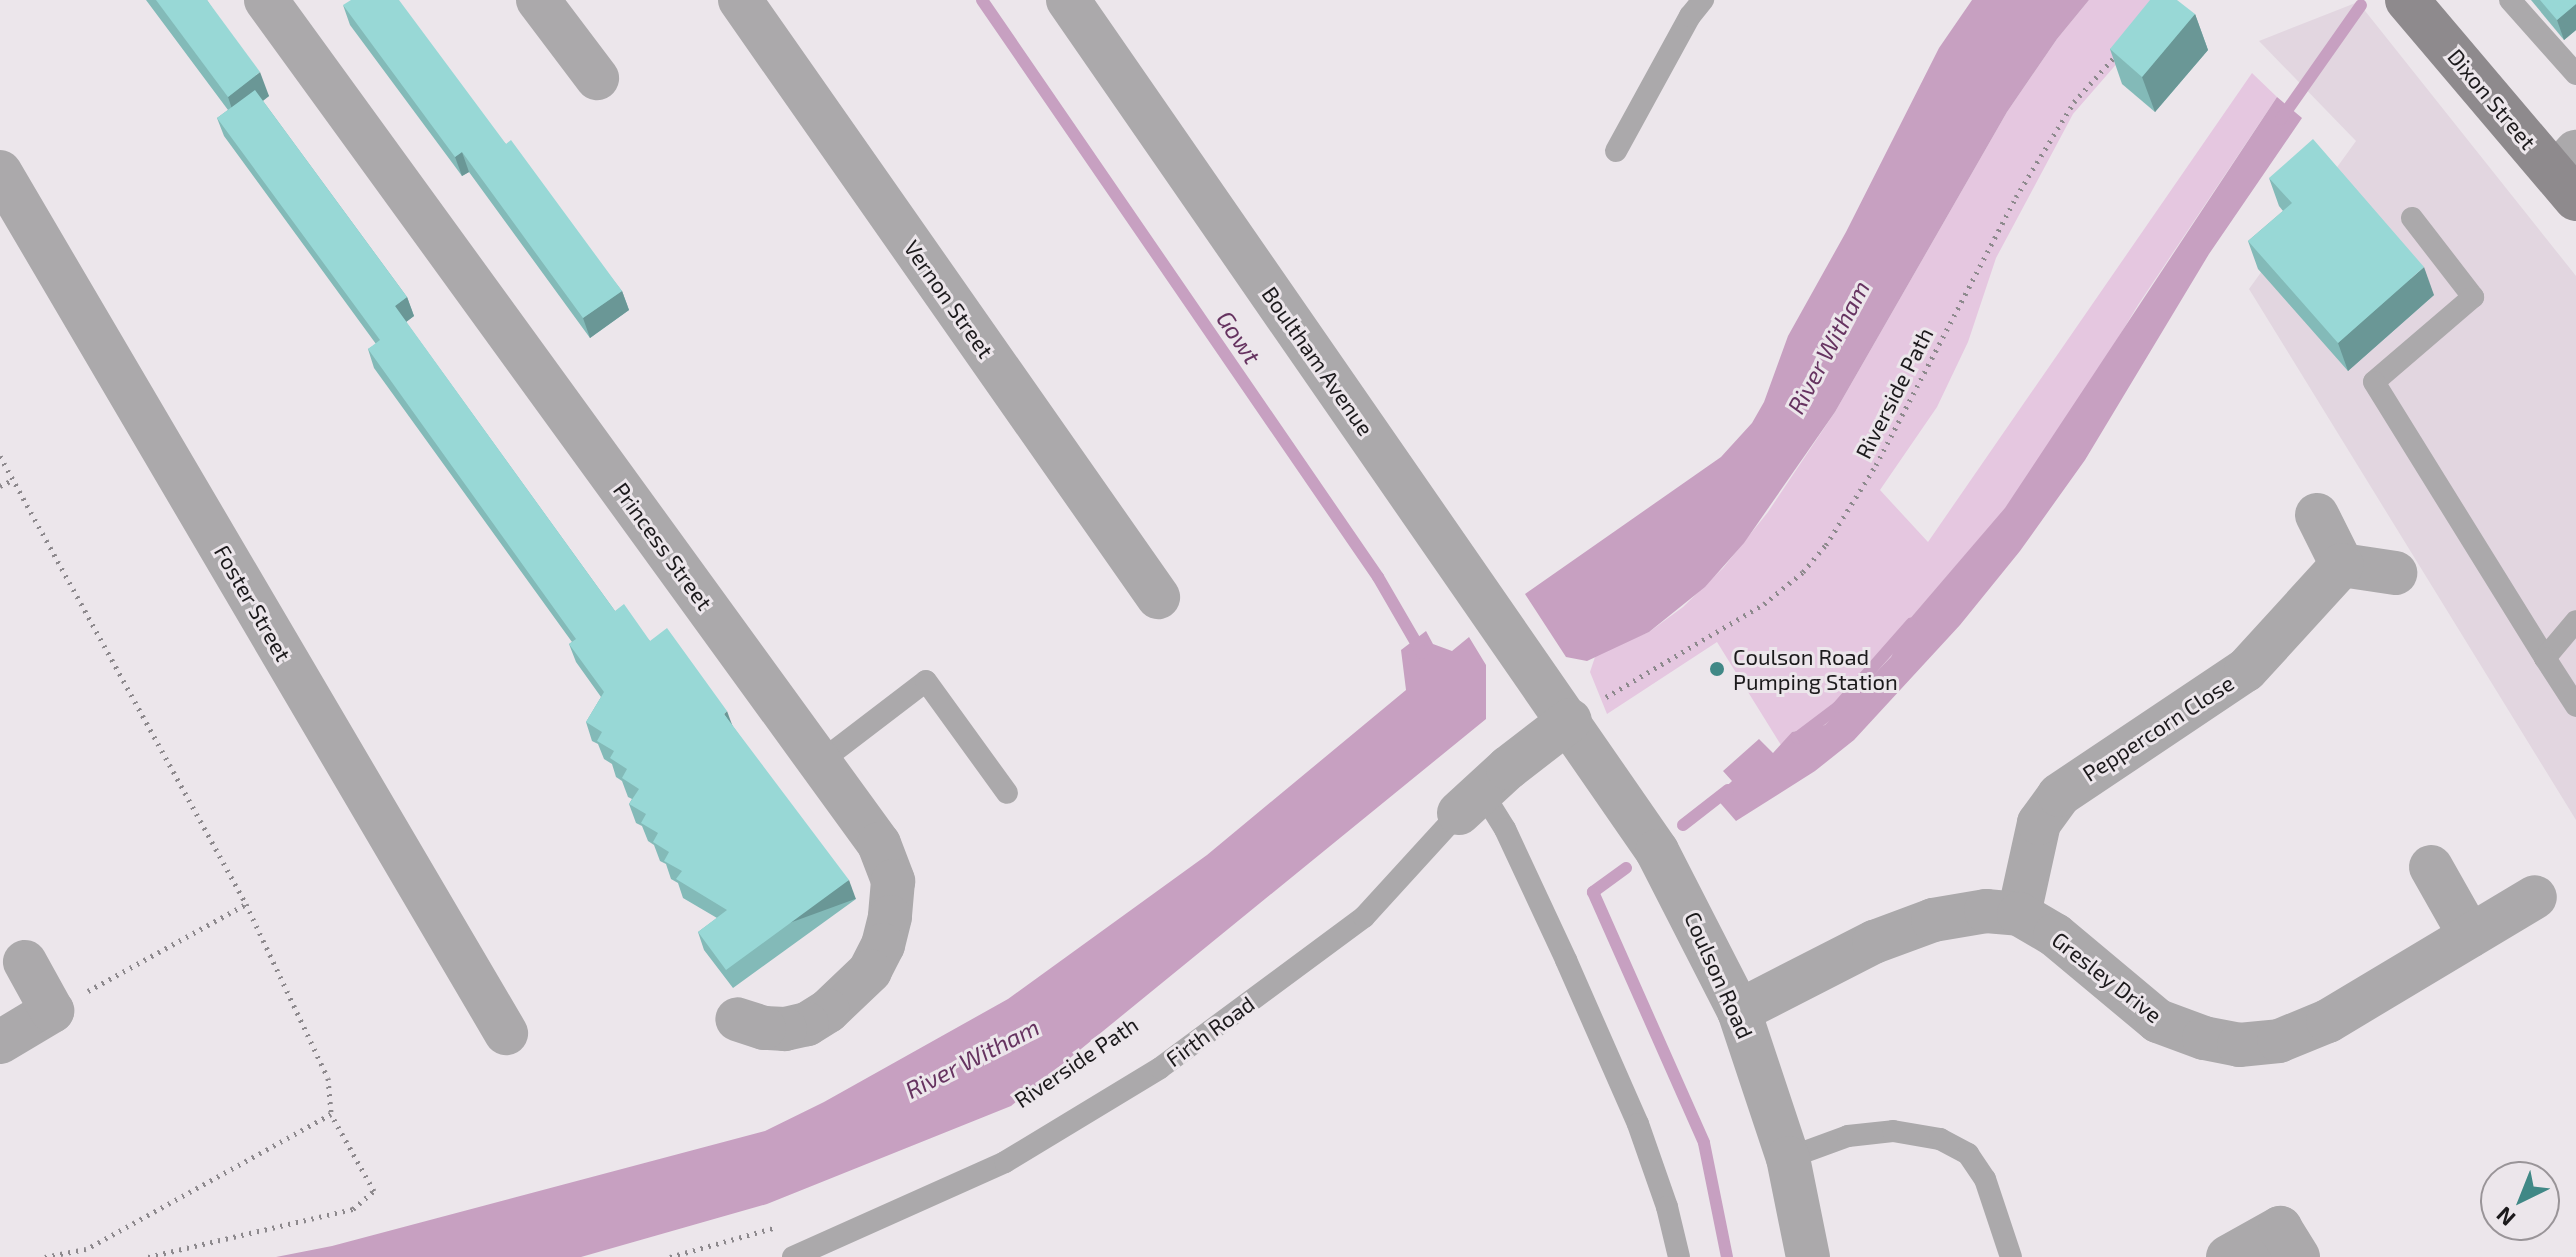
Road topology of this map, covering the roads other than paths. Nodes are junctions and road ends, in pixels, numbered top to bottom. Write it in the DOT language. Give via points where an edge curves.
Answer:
graph roads {
  1 [pos="538,0"];
  2 [pos="740,0"];
  3 [pos="1068,0"];
  4 [pos="1703,0"];
  5 [pos="2407,0"];
  6 [pos="2510,0"];
  7 [pos="280,5"];
  8 [pos="2576,74"];
  9 [pos="597,78"];
  10 [pos="1616,151"];
  11 [pos="0,172"];
  12 [pos="2569,175"];
  13 [pos="2412,218"];
  14 [pos="2317,515"];
  15 [pos="2342,565"];
  16 [pos="2395,573"];
  17 [pos="1158,597"];
  18 [pos="2576,621"];
  19 [pos="2545,658"];
  20 [pos="2576,706"];
  21 [pos="1570,720"];
  22 [pos="820,762"];
  23 [pos="1007,793"];
  24 [pos="1470,803"];
  25 [pos="2431,867"];
  26 [pos="2535,897"];
  27 [pos="2019,914"];
  28 [pos="2470,936"];
  29 [pos="25,962"];
  30 [pos="1739,1011"];
  31 [pos="737,1019"];
  32 [pos="506,1033"];
  33 [pos="0,1042"];
  34 [pos="1788,1158"];
  35 [pos="793,1257"];
  36 [pos="1679,1257"];
  37 [pos="1808,1257"];
  38 [pos="2011,1257"];
  39 [pos="2228,1257"];
  40 [pos="2298,1257"];
  1 -- 9 [label="street"];
  2 -- 17 [label="street, Vernon Street"];
  3 -- 21 [label="street, Boultham Avenue"];
  4 -- 10 [label="lane"];
  5 -- 12 [label="street, Dixon Street"];
  6 -- 8 [label="lane"];
  7 -- 22 [label="street, Princess Street"];
  11 -- 32 [label="street, Foster Street"];
  13 -- 19 [label="lane" via="2473,297 2374,382"];
  14 -- 15 [label="street"];
  15 -- 16 [label="street"];
  15 -- 27 [label="street, Peppercorn Close" via="2246,670 2059,795 2039,823"];
  18 -- 19 [label="lane"];
  19 -- 20 [label="lane"];
  21 -- 24 [label="street, Firth Road"];
  21 -- 30 [label="street, Coulson Road" via="1657,851"];
  22 -- 23 [label="lane" via="926,681"];
  22 -- 31 [label="street, Princess Street" via="879,844 893,881 883,945 852,992 807,1024 774,1029"];
  24 -- 35 [label="lane, Firth Road" via="1364,917 1160,1068 1005,1162"];
  24 -- 36 [label="lane" via="1517,855 1638,1124"];
  25 -- 28 [label="street"];
  26 -- 28 [label="street, Gresley Drive"];
  27 -- 28 [label="street, Gresley Drive" via="2088,959 2158,1021 2239,1045 2279,1041 2328,1021"];
  27 -- 30 [label="street" via="1986,911 1933,920 1874,942"];
  29 -- 33 [label="street" via="52,1011"];
  30 -- 34 [label="street, Coulson Road"];
  34 -- 37 [label="street, Coulson Road"];
  34 -- 38 [label="lane" via="1848,1136 1893,1131 1940,1139 1968,1154 1985,1179"];
  39 -- 40 [label="street" via="2280,1228"];
}
